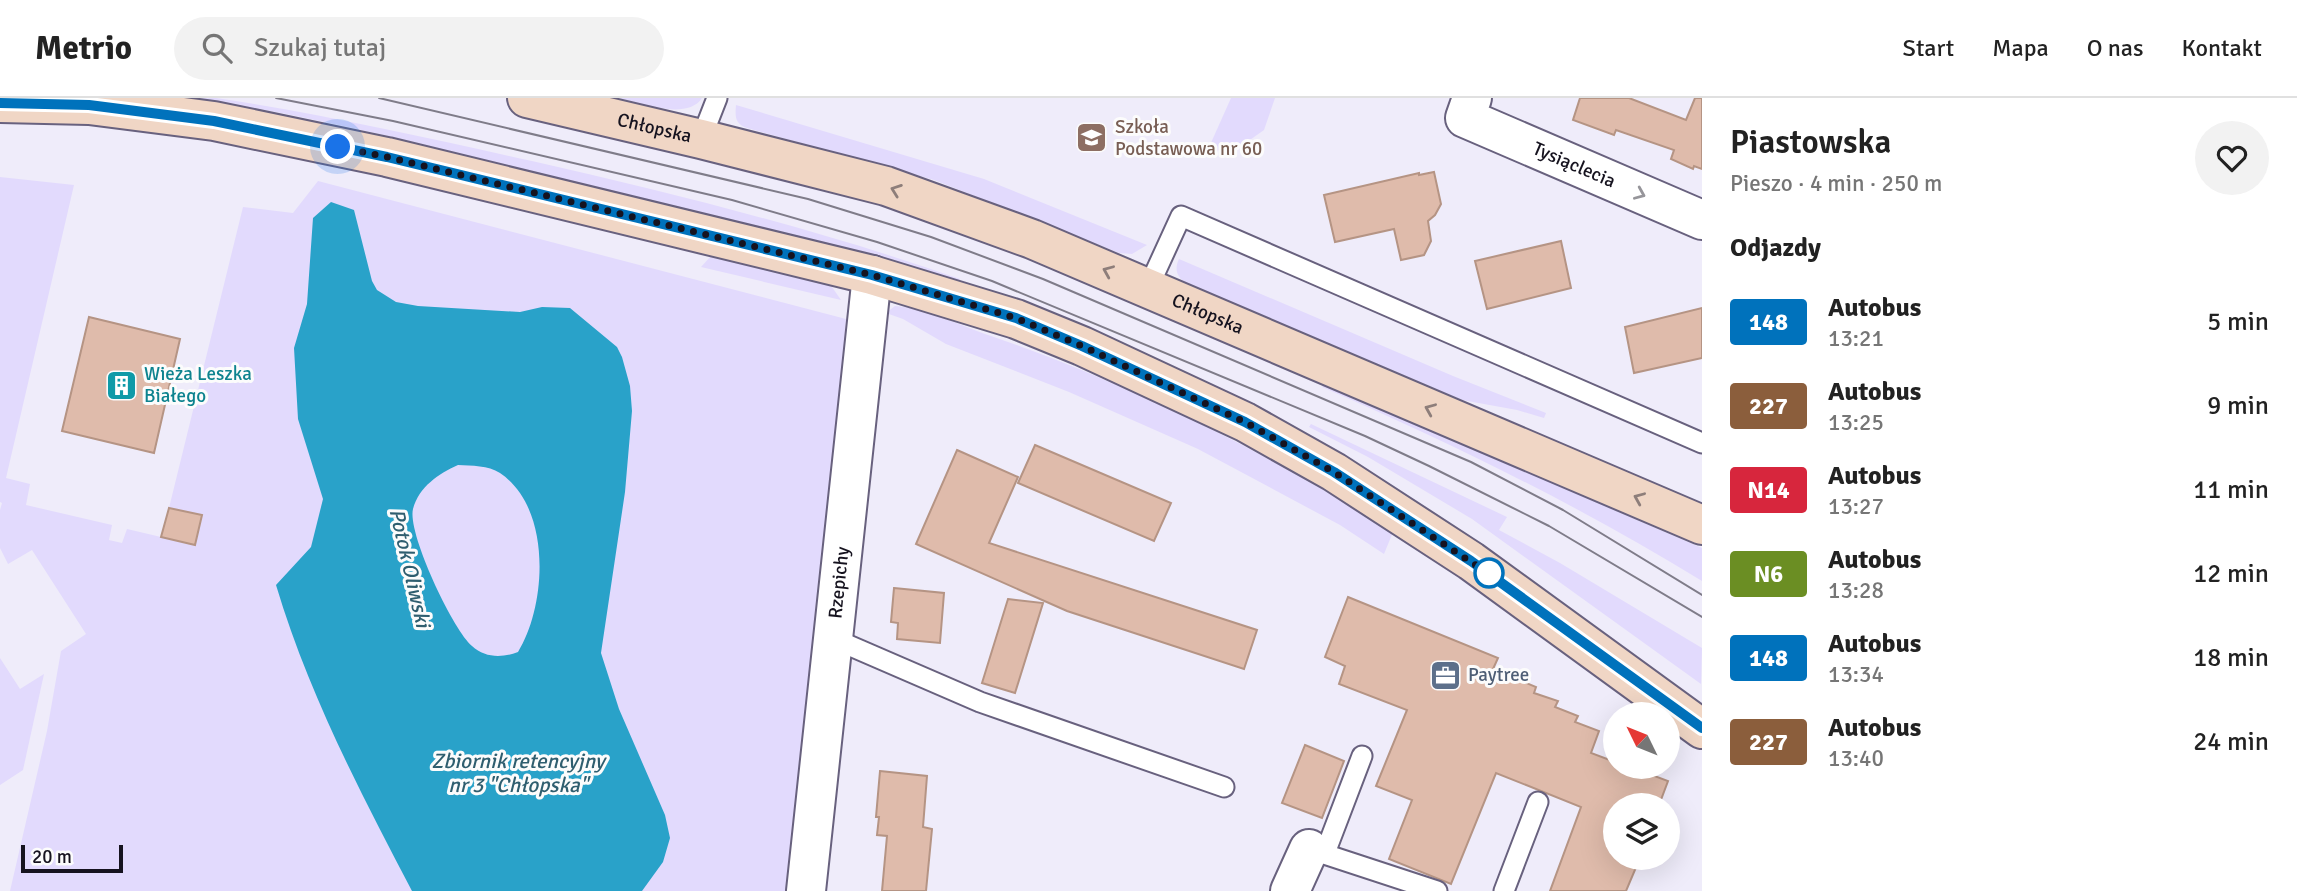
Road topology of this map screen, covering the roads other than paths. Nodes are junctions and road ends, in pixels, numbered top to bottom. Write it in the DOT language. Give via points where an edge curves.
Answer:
graph roads {
  1 [pos="527,98"];
  2 [pos="717,98"];
  3 [pos="1472,98"];
  4 [pos="0,103"];
  5 [pos="701,139"];
  6 [pos="1702,220"];
  7 [pos="872,275"];
  8 [pos="1148,288"];
  9 [pos="1702,443"];
  10 [pos="1702,525"];
  11 [pos="832,638"];
  12 [pos="1702,729"];
  13 [pos="1362,755"];
  14 [pos="1224,787"];
  15 [pos="1538,802"];
  16 [pos="1317,851"];
  17 [pos="806,891"];
  18 [pos="1290,891"];
  19 [pos="1437,891"];
  20 [pos="1503,891"];
  1 -- 5 [label="main road, Chłopska"];
  2 -- 5 [label="lane, Chłopska"];
  3 -- 6 [label="street, Tysiąclecia, one-way" via="1465,118"];
  4 -- 7 [label="main road" via="89,105 214,121 387,157"];
  8 -- 5 [label="main road, Chłopska, one-way" via="1032,239 886,186"];
  7 -- 11 [label="street, Rzepichy"];
  7 -- 12 [label="main road" via="1016,318 1245,422 1334,472 1471,561"];
  8 -- 9 [label="lane" via="1181,216"];
  10 -- 8 [label="main road, Chłopska, one-way"];
  11 -- 14 [label="lane" via="980,702"];
  11 -- 17 [label="street, Rzepichy"];
  13 -- 16 [label="lane"];
  15 -- 20 [label="lane"];
  16 -- 18 [label="street"];
  16 -- 19 [label="lane"];
}
